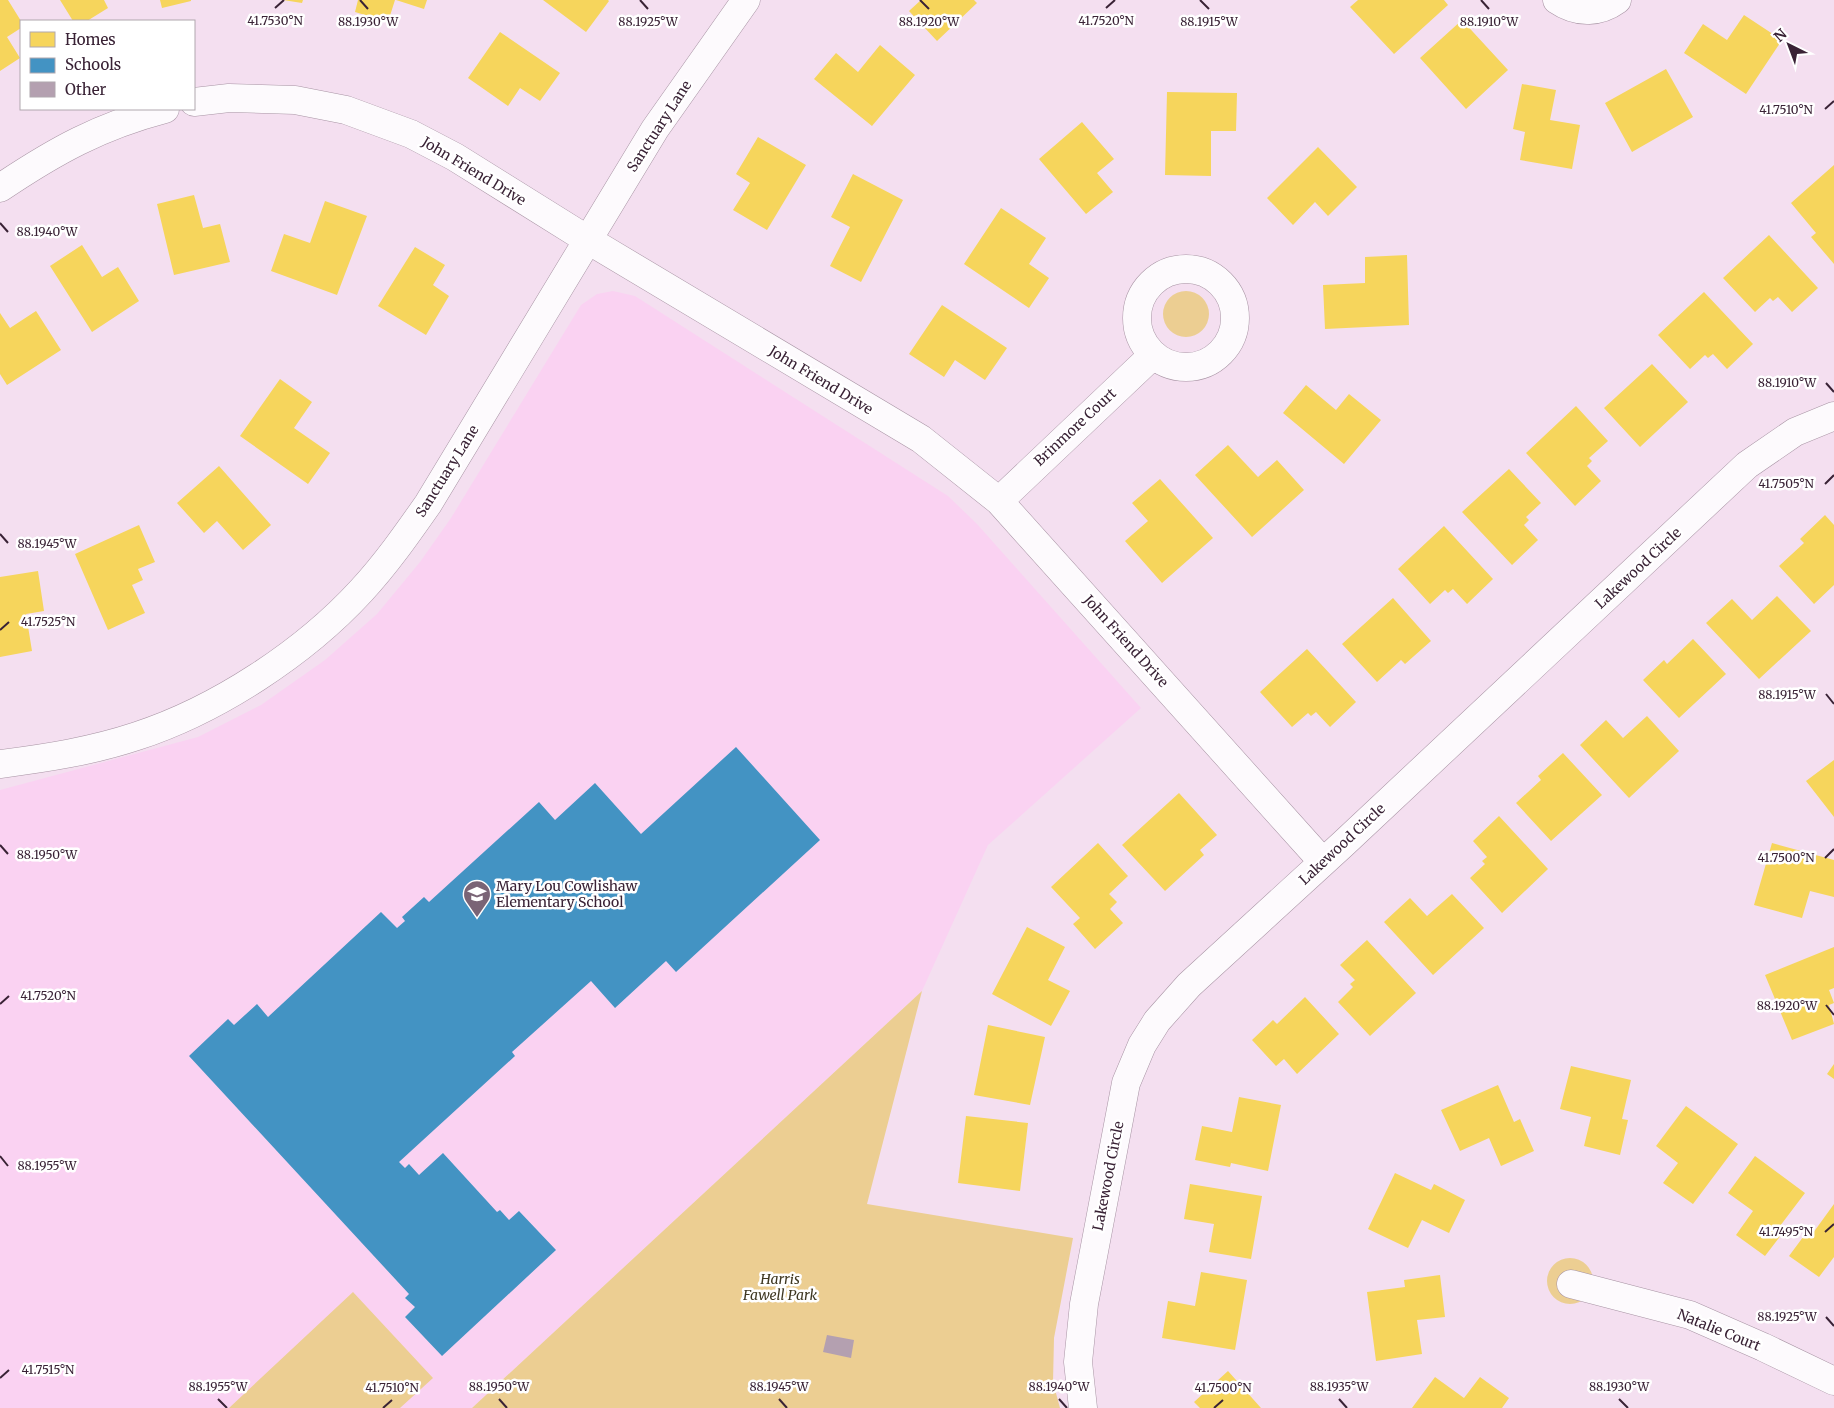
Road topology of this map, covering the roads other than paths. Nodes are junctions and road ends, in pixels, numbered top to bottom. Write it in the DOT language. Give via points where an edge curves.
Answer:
graph roads {
  1 [pos="746,0"];
  2 [pos="1557,0"];
  3 [pos="1617,0"];
  4 [pos="195,102"];
  5 [pos="161,110"];
  6 [pos="0,188"];
  7 [pos="588,240"];
  8 [pos="1153,355"];
  9 [pos="1834,416"];
  10 [pos="999,501"];
  11 [pos="0,764"];
  12 [pos="1322,862"];
  13 [pos="1570,1284"];
  14 [pos="1834,1381"];
  15 [pos="1083,1408"];
  1 -- 7 [label="street, Sanctuary Lane" via="655,129"];
  2 -- 3 [label="street" via="1582,11 1597,10"];
  4 -- 7 [label="street, John Friend Drive" via="264,98 295,100 346,110 412,134 455,157"];
  5 -- 6 [label="street" via="130,118 86,136 46,157"];
  7 -- 10 [label="street, John Friend Drive" via="921,439"];
  7 -- 11 [label="street, Sanctuary Lane" via="428,504 399,546 360,592 302,645 265,672 200,710 138,736 80,752"];
  8 -- 10 [label="street, Brinmore Court"];
  9 -- 12 [label="street, Lakewood Circle" via="1795,432 1747,465"];
  10 -- 12 [label="street, John Friend Drive"];
  12 -- 15 [label="street, Lakewood Circle" via="1189,985 1157,1021 1142,1045 1126,1083 1084,1304 1078,1362"];
  13 -- 14 [label="street, Natalie Court" via="1690,1316"];
}
